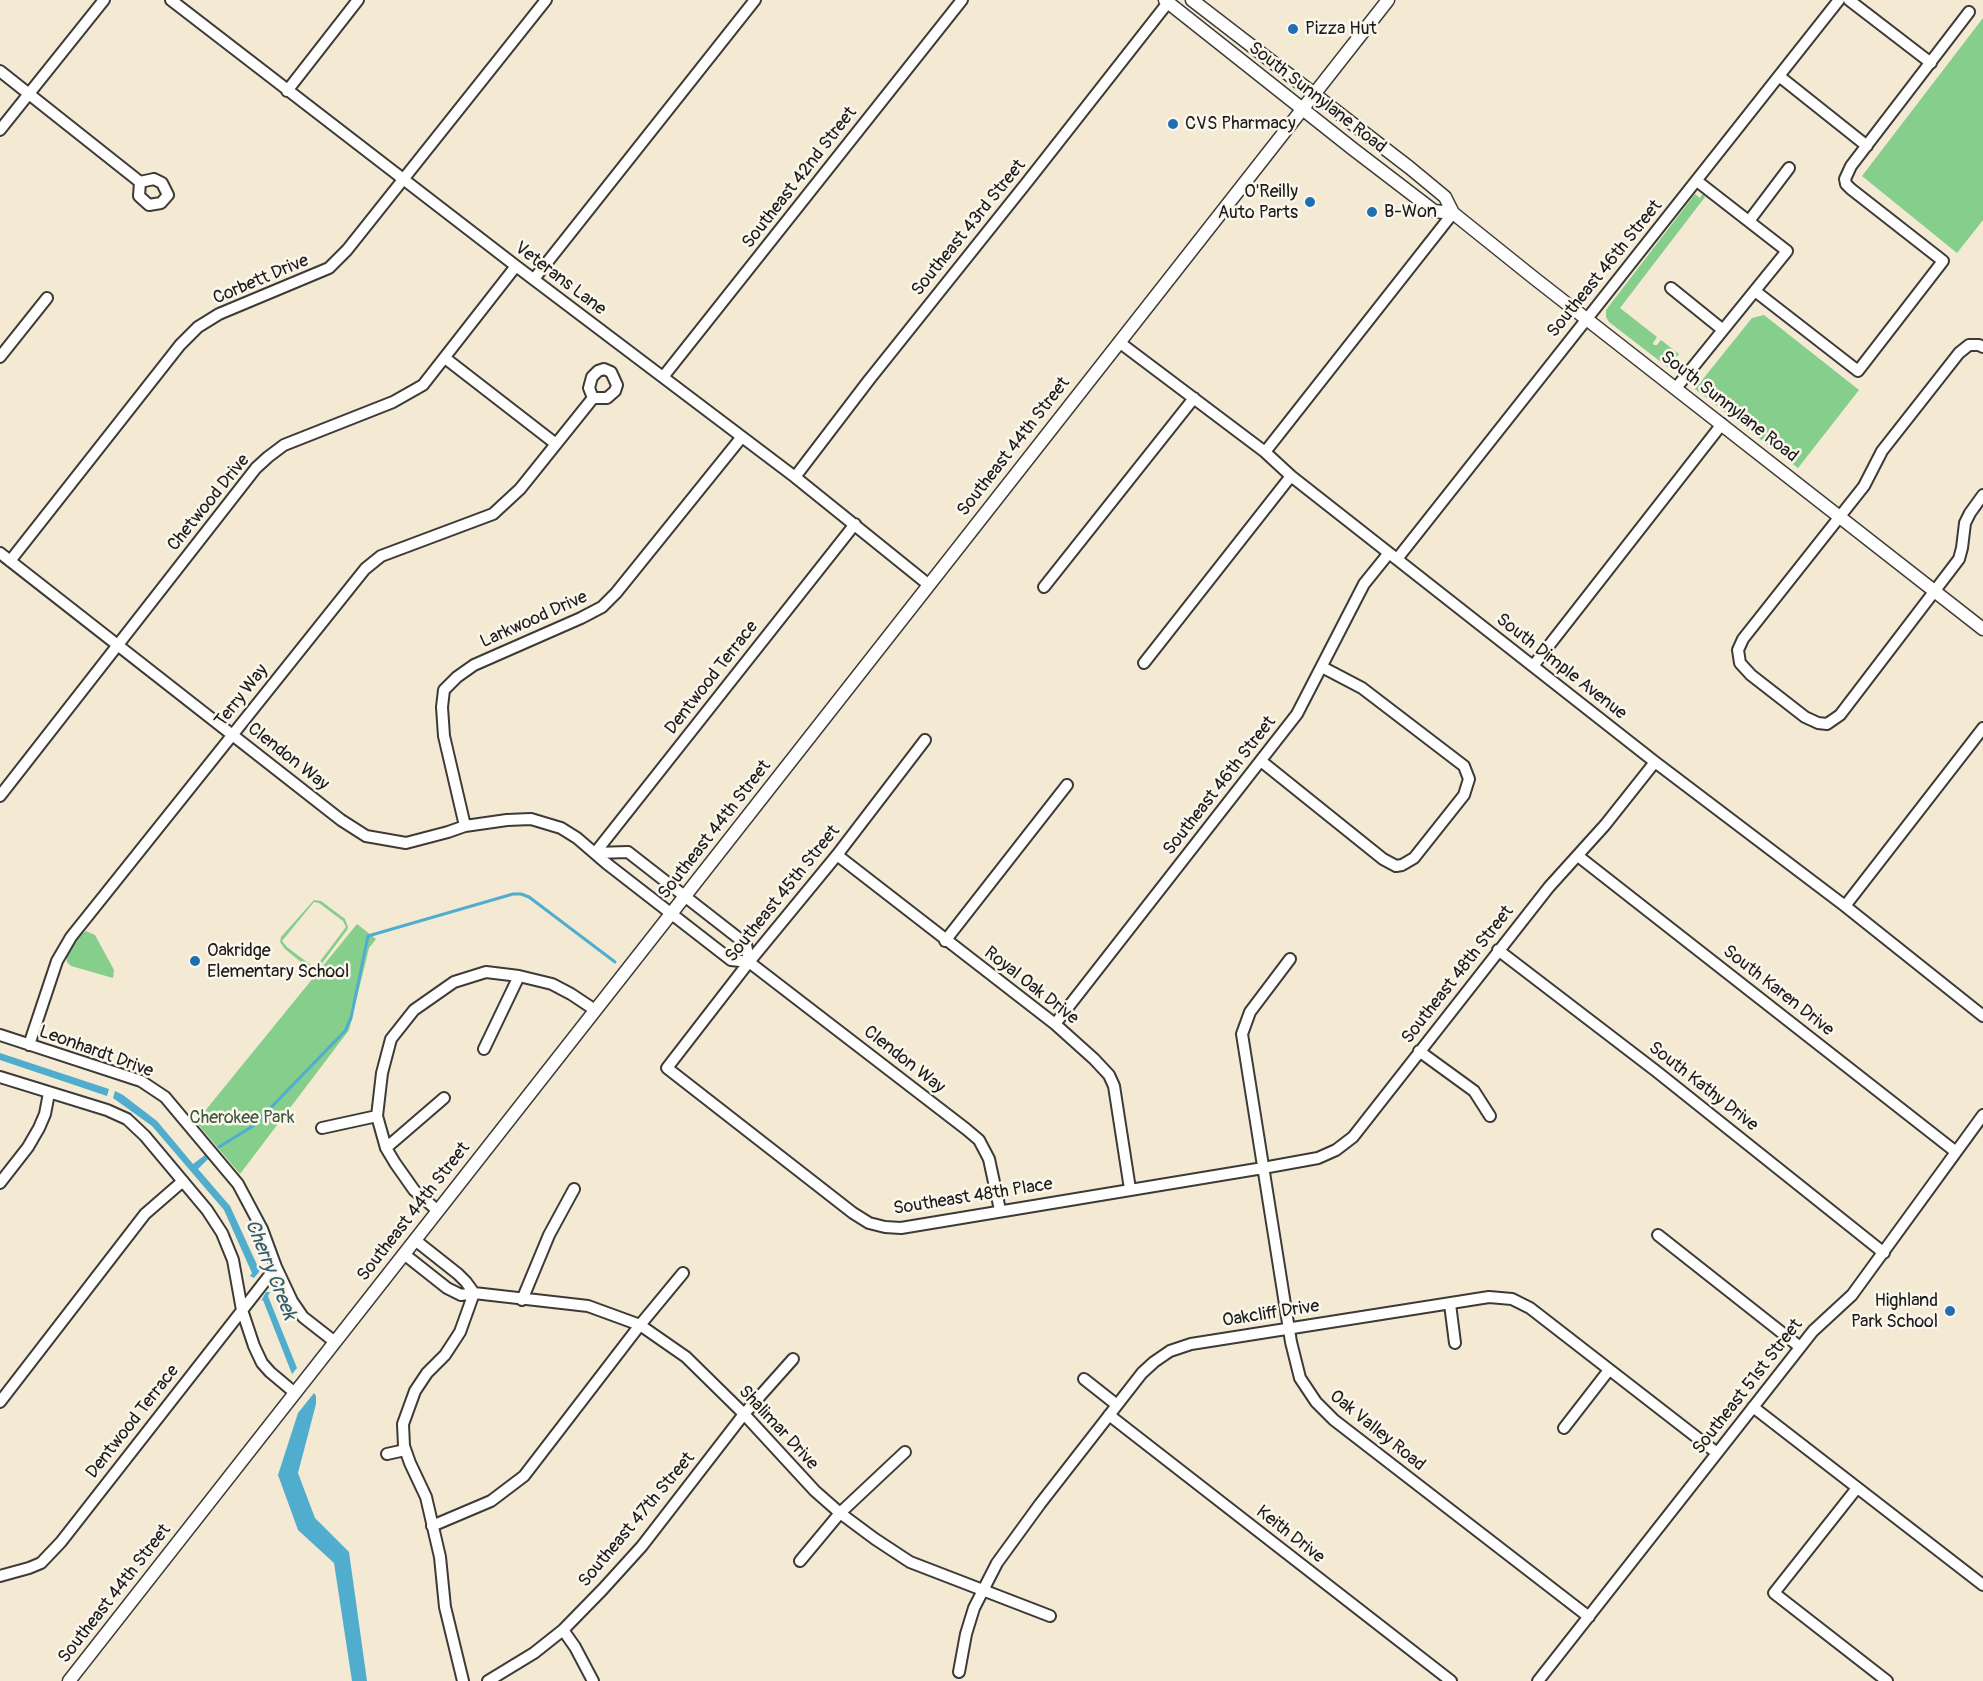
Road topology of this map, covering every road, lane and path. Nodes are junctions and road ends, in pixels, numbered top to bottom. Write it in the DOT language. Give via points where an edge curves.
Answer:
graph roads {
  1 [pos="104,0"];
  2 [pos="171,0"];
  3 [pos="358,0"];
  4 [pos="546,0"];
  5 [pos="755,0"];
  6 [pos="962,0"];
  7 [pos="1192,0"];
  8 [pos="1388,0"];
  9 [pos="1839,0"];
  10 [pos="1167,1"];
  11 [pos="1855,2"];
  12 [pos="1969,12"];
  13 [pos="1931,63"];
  14 [pos="0,71"];
  15 [pos="1779,76"];
  16 [pos="287,91"];
  17 [pos="29,94"];
  18 [pos="1315,94"];
  19 [pos="1303,110"];
  20 [pos="0,130"];
  21 [pos="1867,146"];
  22 [pos="1789,168"];
  23 [pos="402,179"];
  24 [pos="1697,181"];
  25 [pos="140,182"];
  26 [pos="1453,213"];
  27 [pos="1749,221"];
  28 [pos="516,266"];
  29 [pos="534,279"];
  30 [pos="1671,288"];
  31 [pos="1755,291"];
  32 [pos="47,298"];
  33 [pos="1586,319"];
  34 [pos="1723,330"];
  35 [pos="1119,342"];
  36 [pos="1983,346"];
  37 [pos="0,357"];
  38 [pos="445,358"];
  39 [pos="663,377"];
  40 [pos="1676,388"];
  41 [pos="592,398"];
  42 [pos="1194,398"];
  43 [pos="1722,424"];
  44 [pos="741,438"];
  45 [pos="556,444"];
  46 [pos="1265,452"];
  47 [pos="1291,476"];
  48 [pos="795,477"];
  49 [pos="1983,495"];
  50 [pos="1839,517"];
  51 [pos="855,524"];
  52 [pos="0,553"];
  53 [pos="1393,556"];
  54 [pos="10,561"];
  55 [pos="929,585"];
  56 [pos="1044,587"];
  57 [pos="1935,591"];
  58 [pos="1983,629"];
  59 [pos="117,644"];
  60 [pos="1144,663"];
  61 [pos="1533,666"];
  62 [pos="1322,667"];
  63 [pos="1983,728"];
  64 [pos="232,735"];
  65 [pos="925,740"];
  66 [pos="1261,762"];
  67 [pos="1655,762"];
  68 [pos="1067,785"];
  69 [pos="0,796"];
  70 [pos="465,826"];
  71 [pos="596,853"];
  72 [pos="837,855"];
  73 [pos="1578,856"];
  74 [pos="646,866"];
  75 [pos="632,884"];
  76 [pos="685,897"];
  77 [pos="1845,906"];
  78 [pos="671,914"];
  79 [pos="945,941"];
  80 [pos="1498,950"];
  81 [pos="1290,959"];
  82 [pos="749,962"];
  83 [pos="519,976"];
  84 [pos="595,1010"];
  85 [pos="1983,1016"];
  86 [pos="1055,1024"];
  87 [pos="0,1035"];
  88 [pos="29,1045"];
  89 [pos="484,1049"];
  90 [pos="1419,1051"];
  91 [pos="667,1068"];
  92 [pos="0,1077"];
  93 [pos="49,1093"];
  94 [pos="444,1098"];
  95 [pos="1983,1115"];
  96 [pos="377,1116"];
  97 [pos="1490,1116"];
  98 [pos="322,1128"];
  99 [pos="386,1148"];
  100 [pos="1956,1152"];
  101 [pos="1263,1168"];
  102 [pos="183,1181"];
  103 [pos="0,1183"];
  104 [pos="574,1189"];
  105 [pos="1130,1189"];
  106 [pos="1000,1210"];
  107 [pos="438,1211"];
  108 [pos="1658,1235"];
  109 [pos="415,1240"];
  110 [pos="1884,1253"];
  111 [pos="404,1254"];
  112 [pos="276,1266"];
  113 [pos="683,1273"];
  114 [pos="474,1293"];
  115 [pos="522,1300"];
  116 [pos="1450,1304"];
  117 [pos="242,1310"];
  118 [pos="640,1325"];
  119 [pos="1288,1329"];
  120 [pos="335,1342"];
  121 [pos="1455,1343"];
  122 [pos="1800,1347"];
  123 [pos="793,1359"];
  124 [pos="1609,1370"];
  125 [pos="1084,1379"];
  126 [pos="295,1393"];
  127 [pos="0,1402"];
  128 [pos="1117,1405"];
  129 [pos="1753,1407"];
  130 [pos="744,1414"];
  131 [pos="1109,1415"];
  132 [pos="1564,1428"];
  133 [pos="405,1450"];
  134 [pos="904,1452"];
  135 [pos="1717,1453"];
  136 [pos="387,1454"];
  137 [pos="1857,1488"];
  138 [pos="840,1513"];
  139 [pos="432,1526"];
  140 [pos="800,1560"];
  141 [pos="0,1576"];
  142 [pos="1983,1585"];
  143 [pos="982,1591"];
  144 [pos="1050,1616"];
  145 [pos="1589,1617"];
  146 [pos="563,1630"];
  147 [pos="959,1672"];
  148 [pos="69,1681"];
  149 [pos="463,1681"];
  150 [pos="488,1681"];
  151 [pos="593,1681"];
  152 [pos="1450,1681"];
  153 [pos="1538,1681"];
  154 [pos="1887,1681"];
  1 -- 17 [label="street"];
  2 -- 16 [label="street, Veterans Lane"];
  3 -- 16 [label="street"];
  4 -- 23 [label="street, Corbett Drive"];
  5 -- 29 [label="street"];
  6 -- 39 [label="street, Southeast 42nd Street"];
  7 -- 18 [label="main road, South Sunnylane Road"];
  8 -- 18 [label="main road, Southeast 44th Street"];
  9 -- 15 [label="street, Southeast 46th Street"];
  10 -- 19 [label="main road, South Sunnylane Road"];
  10 -- 48 [label="street, Southeast 43rd Street"];
  11 -- 13 [label="street"];
  12 -- 13 [label="street"];
  13 -- 21 [label="street"];
  14 -- 17 [label="street"];
  15 -- 21 [label="street"];
  15 -- 24 [label="street, Southeast 46th Street"];
  16 -- 23 [label="street, Veterans Lane"];
  17 -- 20 [label="street"];
  17 -- 25 [label="street"];
  18 -- 19 [label="main road, Southeast 44th Street"];
  18 -- 26 [label="main road, South Sunnylane Road" via="1445,197"];
  19 -- 26 [label="main road, South Sunnylane Road" via="1434,211"];
  19 -- 35 [label="main road, Southeast 44th Street"];
  21 -- 31 [label="street" via="1846,173 1846,184 1943,261 1858,371"];
  22 -- 27 [label="street"];
  23 -- 28 [label="street, Veterans Lane"];
  23 -- 54 [label="street, Corbett Drive" via="329,268 219,314 198,327"];
  24 -- 27 [label="street"];
  24 -- 33 [label="street, Southeast 46th Street"];
  26 -- 33 [label="main road, South Sunnylane Road"];
  26 -- 46 [label="street"];
  27 -- 31 [label="street" via="1787,251"];
  28 -- 29 [label="street, Veterans Lane"];
  28 -- 38 [label="street, Chetwood Drive"];
  29 -- 39 [label="street, Veterans Lane"];
  30 -- 34 [label="street"];
  31 -- 34 [label="street"];
  32 -- 37 [label="street"];
  33 -- 40 [label="main road, South Sunnylane Road"];
  33 -- 53 [label="street, Southeast 46th Street"];
  34 -- 40 [label="street"];
  35 -- 42 [label="street, South Dimple Avenue"];
  35 -- 55 [label="main road, Southeast 44th Street"];
  36 -- 50 [label="street" via="1969,345 1959,353 1882,451 1864,486"];
  38 -- 45 [label="street"];
  38 -- 59 [label="street, Chetwood Drive" via="423,385 393,402 284,446 268,457"];
  39 -- 44 [label="street, Veterans Lane"];
  40 -- 43 [label="main road, South Sunnylane Road"];
  41 -- 45 [label="street, Terry Way"];
  42 -- 46 [label="street, South Dimple Avenue"];
  42 -- 56 [label="street"];
  43 -- 50 [label="main road, South Sunnylane Road"];
  43 -- 61 [label="street"];
  44 -- 48 [label="street, Veterans Lane"];
  44 -- 70 [label="street, Larkwood Drive" via="602,607 474,665 444,690 444,736"];
  45 -- 64 [label="street, Terry Way" via="520,489 493,514 381,556 365,569"];
  46 -- 47 [label="street, South Dimple Avenue"];
  47 -- 53 [label="street, South Dimple Avenue"];
  47 -- 60 [label="street"];
  48 -- 51 [label="street, Veterans Lane"];
  49 -- 57 [label="street" via="1965,523 1959,559"];
  50 -- 57 [label="main road, South Sunnylane Road"];
  50 -- 57 [label="street" via="1738,650 1740,663 1751,675 1805,717 1827,724 1840,715"];
  51 -- 55 [label="street, Veterans Lane"];
  51 -- 71 [label="street, Dentwood Terrace"];
  52 -- 54 [label="street, Clendon Way"];
  53 -- 61 [label="street, South Dimple Avenue"];
  53 -- 62 [label="street, Southeast 46th Street" via="1364,584"];
  54 -- 59 [label="street, Clendon Way"];
  55 -- 76 [label="main road, Southeast 44th Street"];
  57 -- 58 [label="main road, South Sunnylane Road"];
  59 -- 64 [label="street, Clendon Way"];
  59 -- 69 [label="street, Chetwood Drive"];
  61 -- 67 [label="street, South Dimple Avenue"];
  62 -- 66 [label="street, Southeast 46th Street" via="1297,714"];
  62 -- 66 [label="street" via="1362,688 1464,766 1469,779 1464,795 1414,858 1396,866"];
  63 -- 77 [label="street"];
  64 -- 70 [label="street, Clendon Way" via="366,836 406,843"];
  64 -- 88 [label="street, Terry Way" via="71,937 57,961"];
  65 -- 72 [label="street, Southeast 45th Street"];
  66 -- 86 [label="street, Southeast 46th Street"];
  67 -- 73 [label="street, Southeast 48th Street"];
  67 -- 77 [label="street, South Dimple Avenue"];
  68 -- 79 [label="street"];
  70 -- 71 [label="street, Clendon Way" via="531,819 561,828"];
  71 -- 74 [label="street, Clendon Way" via="628,852"];
  71 -- 75 [label="street, Clendon Way"];
  72 -- 79 [label="street, Royal Oak Drive"];
  72 -- 82 [label="street, Southeast 45th Street"];
  73 -- 80 [label="street, Southeast 48th Street"];
  73 -- 100 [label="street, South Karen Drive"];
  74 -- 75 [label="street"];
  74 -- 76 [label="street, Clendon Way"];
  75 -- 78 [label="street, Clendon Way"];
  76 -- 78 [label="main road, Southeast 44th Street"];
  76 -- 82 [label="street, Clendon Way" via="746,944"];
  77 -- 85 [label="street, South Dimple Avenue"];
  78 -- 82 [label="street, Clendon Way" via="730,960"];
  78 -- 84 [label="main road, Southeast 44th Street"];
  79 -- 86 [label="street, Royal Oak Drive"];
  80 -- 90 [label="street, Southeast 48th Street"];
  80 -- 110 [label="street, South Kathy Drive"];
  81 -- 101 [label="street, Oak Valley Road" via="1250,1011 1242,1034"];
  82 -- 91 [label="street, Southeast 45th Street"];
  82 -- 106 [label="street, Clendon Way" via="979,1140 989,1159"];
  83 -- 84 [label="street" via="552,984"];
  83 -- 89 [label="street"];
  83 -- 96 [label="street" via="486,972 468,977 454,982 414,1010 391,1039"];
  84 -- 107 [label="main road, Southeast 44th Street"];
  86 -- 105 [label="street, Royal Oak Drive" via="1094,1059 1114,1086"];
  87 -- 88 [label="street, Leonhardt Drive"];
  88 -- 112 [label="street, Leonhardt Drive" via="141,1081 165,1096 238,1184"];
  90 -- 97 [label="street" via="1474,1091"];
  90 -- 101 [label="street, Southeast 48th Street" via="1344,1144 1318,1158"];
  91 -- 106 [label="street, Southeast 48th Place" via="869,1223 901,1228"];
  92 -- 93 [label="street"];
  93 -- 102 [label="street" via="127,1119"];
  93 -- 103 [label="street" via="39,1128"];
  94 -- 99 [label="street"];
  95 -- 100 [label="street, Southeast 51st Street"];
  96 -- 98 [label="street"];
  96 -- 99 [label="street"];
  99 -- 107 [label="street" via="414,1190"];
  100 -- 110 [label="street, Southeast 51st Street"];
  101 -- 105 [label="street, Southeast 48th Place"];
  101 -- 119 [label="street, Oak Valley Road"];
  102 -- 117 [label="street" via="222,1233"];
  102 -- 127 [label="street" via="145,1214"];
  104 -- 115 [label="street" via="550,1232"];
  105 -- 106 [label="street, Southeast 48th Place"];
  107 -- 109 [label="main road, Southeast 44th Street"];
  108 -- 122 [label="street"];
  109 -- 111 [label="main road, Southeast 44th Street"];
  109 -- 114 [label="street" via="458,1274"];
  110 -- 122 [label="street, Southeast 51st Street" via="1852,1295 1817,1325"];
  111 -- 114 [label="street, Shalimar Drive" via="447,1288 461,1295"];
  111 -- 120 [label="main road, Southeast 44th Street"];
  112 -- 117 [label="street, Dentwood Terrace"];
  112 -- 120 [label="street, Leonhardt Drive" via="303,1317"];
  113 -- 118 [label="street"];
  114 -- 115 [label="street, Shalimar Drive"];
  114 -- 133 [label="street" via="460,1332 415,1391 403,1424"];
  115 -- 118 [label="street, Shalimar Drive" via="588,1306"];
  116 -- 119 [label="street, Oakcliff Drive"];
  116 -- 121 [label="street"];
  116 -- 124 [label="street, Oakcliff Drive" via="1489,1297 1512,1299"];
  117 -- 126 [label="street" via="262,1363"];
  117 -- 141 [label="street, Dentwood Terrace" via="61,1542 41,1563"];
  118 -- 130 [label="street, Shalimar Drive" via="686,1357"];
  118 -- 139 [label="street" via="524,1476 491,1501"];
  119 -- 128 [label="street, Oakcliff Drive" via="1191,1344 1170,1351 1142,1373"];
  119 -- 145 [label="street, Oak Valley Road" via="1300,1377 1325,1411"];
  120 -- 126 [label="main road, Southeast 44th Street"];
  122 -- 129 [label="street, Southeast 51st Street"];
  123 -- 130 [label="street, Southeast 47th Street"];
  124 -- 132 [label="street"];
  124 -- 135 [label="street, Oakcliff Drive"];
  125 -- 128 [label="street"];
  126 -- 148 [label="main road, Southeast 44th Street"];
  128 -- 131 [label="street, Oakcliff Drive"];
  129 -- 135 [label="street, Southeast 51st Street"];
  129 -- 137 [label="street"];
  130 -- 138 [label="street, Shalimar Drive"];
  130 -- 146 [label="street, Southeast 47th Street" via="642,1546"];
  131 -- 143 [label="street, Oakcliff Drive" via="998,1563"];
  131 -- 152 [label="street, Keith Drive"];
  133 -- 136 [label="street"];
  133 -- 139 [label="street" via="426,1497"];
  134 -- 138 [label="street"];
  135 -- 145 [label="street, Southeast 51st Street"];
  137 -- 142 [label="street"];
  137 -- 154 [label="street" via="1774,1593"];
  138 -- 140 [label="street"];
  138 -- 143 [label="street, Shalimar Drive" via="910,1562"];
  139 -- 149 [label="street"];
  143 -- 144 [label="street, Shalimar Drive"];
  143 -- 147 [label="street, Oakcliff Drive" via="966,1634"];
  145 -- 153 [label="street, Southeast 51st Street"];
  146 -- 150 [label="street, Southeast 47th Street"];
  146 -- 151 [label="street"];
}
